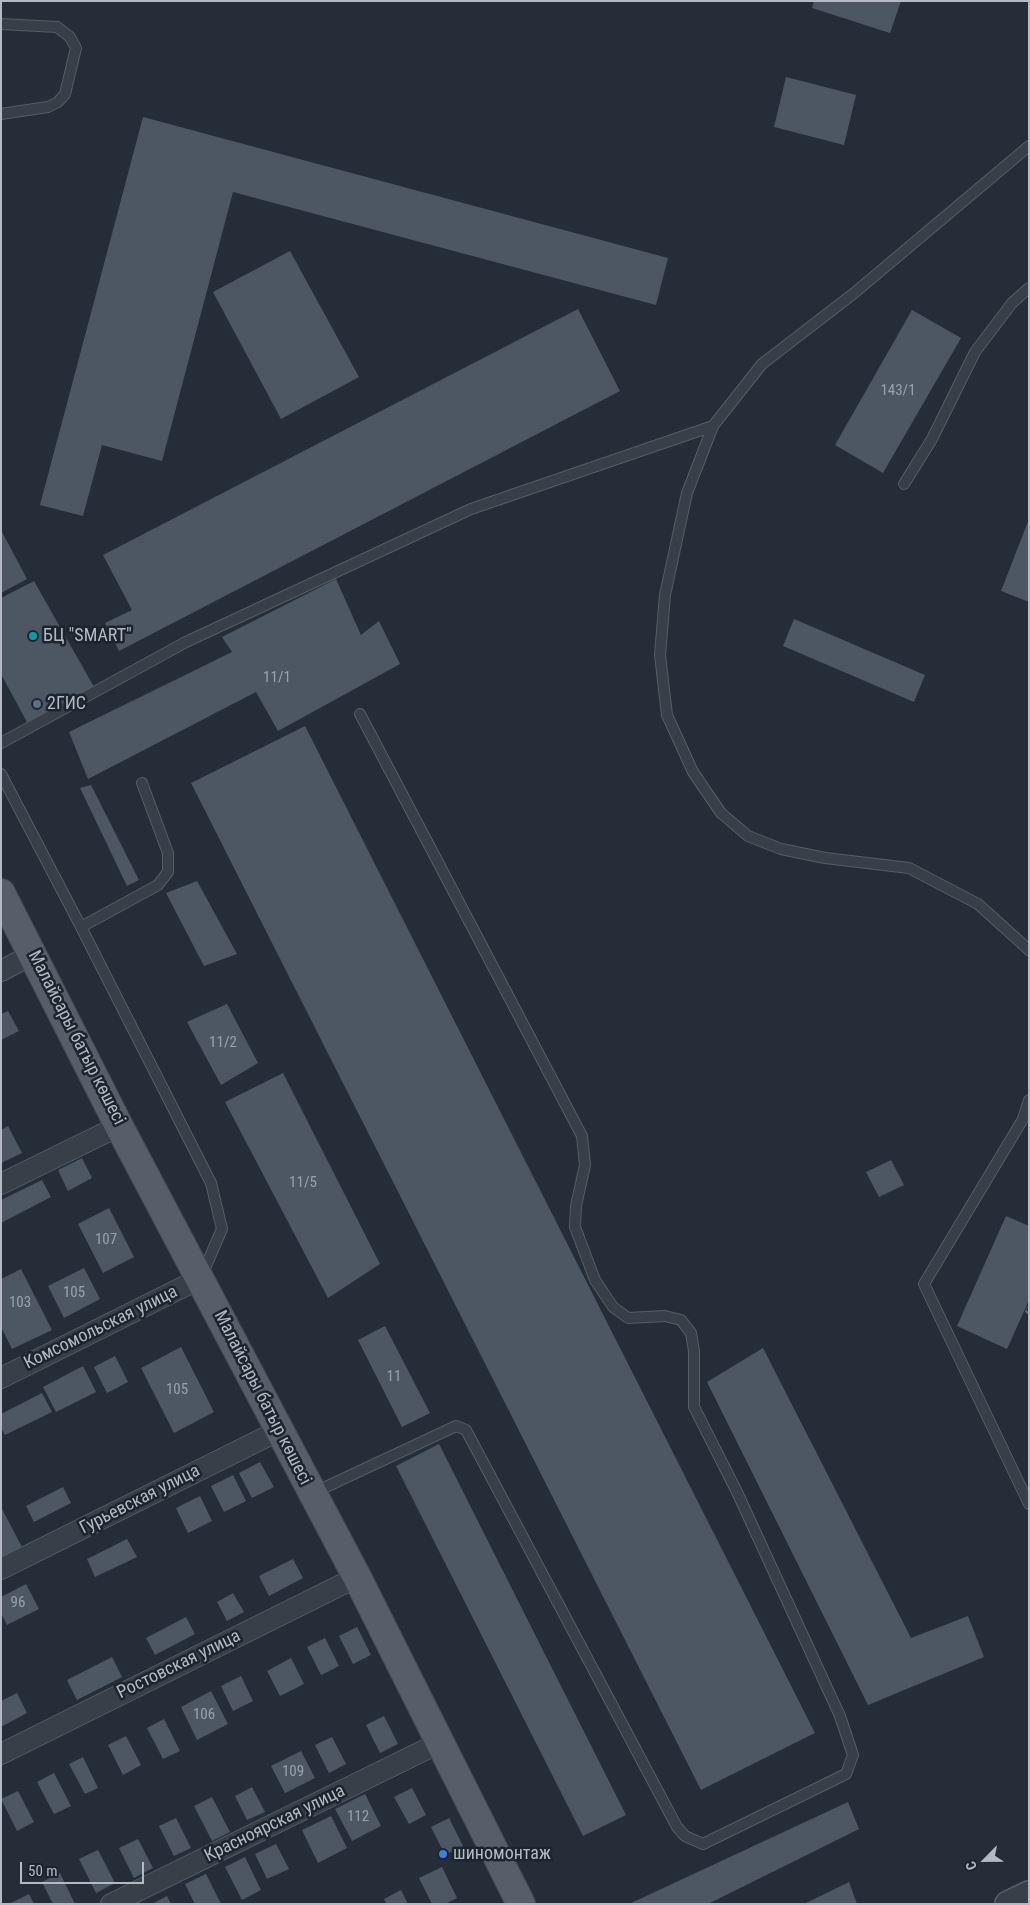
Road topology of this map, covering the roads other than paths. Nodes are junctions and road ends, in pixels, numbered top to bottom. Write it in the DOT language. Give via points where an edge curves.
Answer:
graph roads {
  1 [pos="1,24"];
  2 [pos="1,114"];
  3 [pos="1029,146"];
  4 [pos="1029,288"];
  5 [pos="713,426"];
  6 [pos="904,484"];
  7 [pos="360,714"];
  8 [pos="1,743"];
  9 [pos="1,774"];
  10 [pos="142,782"];
  11 [pos="1,893"];
  12 [pos="81,927"];
  13 [pos="1029,950"];
  14 [pos="33,954"];
  15 [pos="1,971"];
  16 [pos="1029,1100"];
  17 [pos="119,1126"];
  18 [pos="1,1184"];
  19 [pos="201,1278"];
  20 [pos="1,1378"];
  21 [pos="278,1431"];
  22 [pos="312,1494"];
  23 [pos="1029,1504"];
  24 [pos="1,1569"];
  25 [pos="357,1577"];
  26 [pos="439,1743"];
  27 [pos="1,1754"];
  28 [pos="1029,1894"];
  29 [pos="519,1903"];
  30 [pos="111,1904"];
  31 [pos="1008,1904"];
  1 -- 2 [label="lane" via="57,27 70,37 76,48 64,94 58,102 48,107"];
  3 -- 5 [label="lane" via="853,294 762,364"];
  4 -- 6 [label="lane" via="1012,303 975,352 932,439"];
  5 -- 8 [label="lane" via="470,509 186,642"];
  5 -- 13 [label="lane" via="687,493 665,596 660,656 667,715 694,772 721,813 748,836 781,849 825,858 909,868 978,904"];
  7 -- 22 [label="lane" via="582,1136 585,1165 575,1227 595,1280 613,1307 628,1318 665,1316 681,1320 691,1333 694,1406 840,1716 854,1755 846,1774 703,1844 685,1836 677,1827 466,1430 456,1426"];
  9 -- 12 [label="lane"];
  10 -- 12 [label="lane" via="168,854 168,872 158,885"];
  11 -- 14 [label="main road, Малайсары батыр көшесі"];
  12 -- 19 [label="lane" via="211,1183 222,1229"];
  14 -- 15 [label="street"];
  14 -- 17 [label="main road, Малайсары батыр көшесі"];
  16 -- 23 [label="lane" via="1023,1119 924,1284"];
  17 -- 18 [label="street"];
  17 -- 19 [label="main road, Малайсары батыр көшесі"];
  19 -- 20 [label="street, Комсомольская улица"];
  19 -- 21 [label="main road, Малайсары батыр көшесі"];
  21 -- 22 [label="main road, Малайсары батыр көшесі"];
  21 -- 24 [label="street, Гурьевская улица"];
  22 -- 25 [label="main road, Малайсары батыр көшесі"];
  25 -- 26 [label="main road, Малайсары батыр көшесі"];
  25 -- 27 [label="street, Ростовская улица"];
  26 -- 29 [label="main road, Малайсары батыр көшесі"];
  26 -- 30 [label="street, Красноярская улица"];
  28 -- 31 [label="street"];
}
